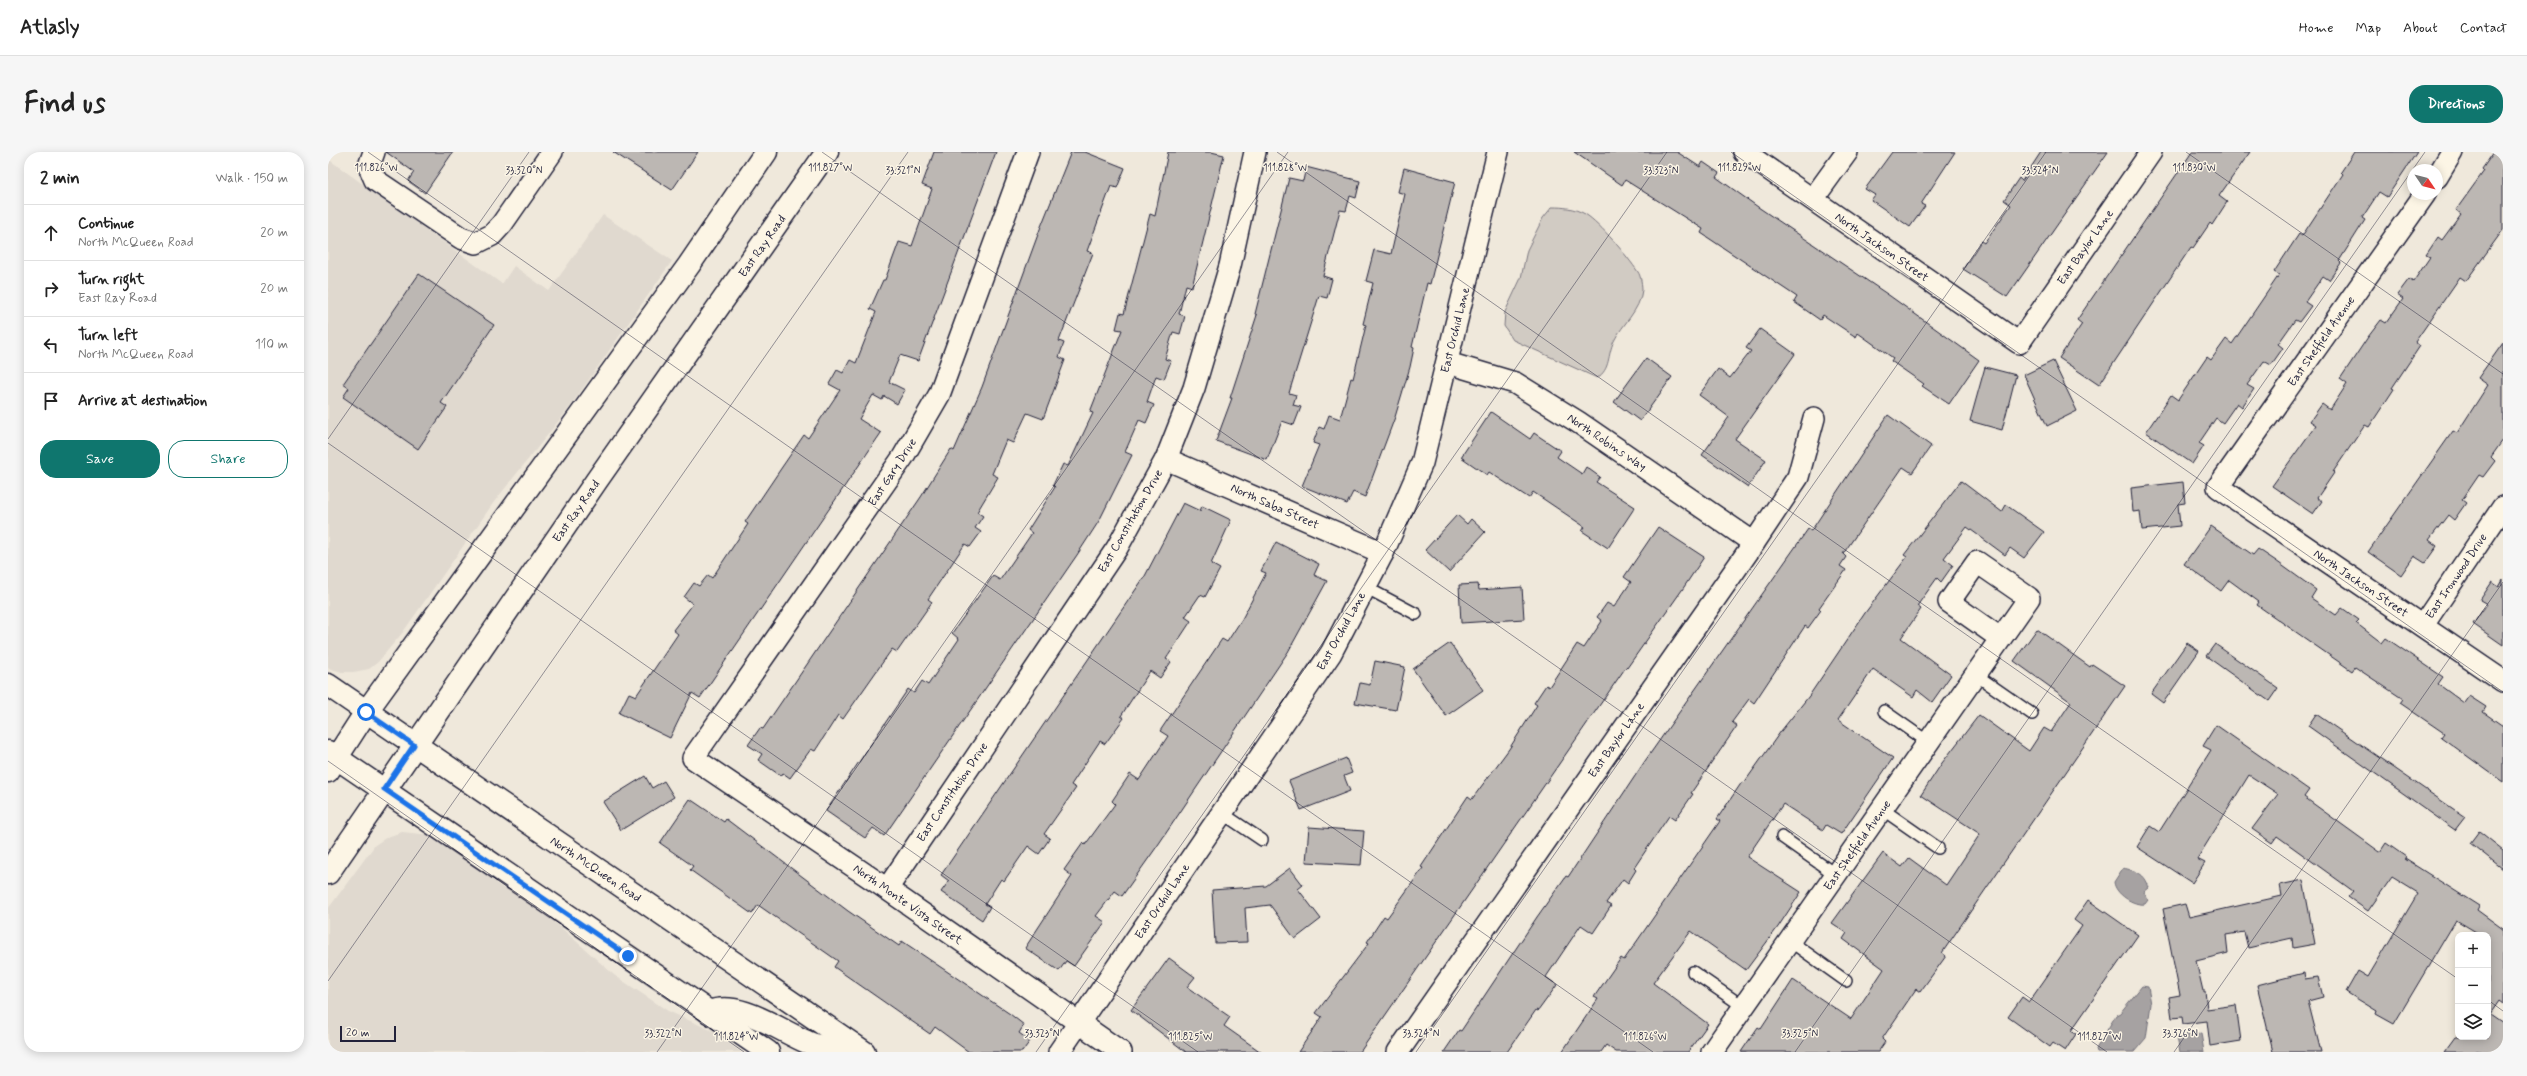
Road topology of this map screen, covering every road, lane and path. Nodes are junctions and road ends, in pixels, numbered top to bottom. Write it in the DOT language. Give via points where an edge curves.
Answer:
graph roads {
  1 [pos="374,152"];
  2 [pos="552,152"];
  3 [pos="766,152"];
  4 [pos="827,152"];
  5 [pos="1028,152"];
  6 [pos="1255,152"];
  7 [pos="1498,152"];
  8 [pos="1744,152"];
  9 [pos="1847,152"];
  10 [pos="2151,152"];
  11 [pos="2452,152"];
  12 [pos="2443,167"];
  13 [pos="1813,198"];
  14 [pos="2421,200"];
  15 [pos="2019,343"];
  16 [pos="1448,364"];
  17 [pos="1814,418"];
  18 [pos="1166,458"];
  19 [pos="2218,487"];
  20 [pos="2503,507"];
  21 [pos="1754,543"];
  22 [pos="1383,553"];
  23 [pos="1365,587"];
  24 [pos="1416,614"];
  25 [pos="2423,625"];
  26 [pos="2000,638"];
  27 [pos="1976,674"];
  28 [pos="2503,681"];
  29 [pos="328,685"];
  30 [pos="1884,711"];
  31 [pos="366,712"];
  32 [pos="2032,714"];
  33 [pos="1928,742"];
  34 [pos="414,745"];
  35 [pos="693,758"];
  36 [pos="330,760"];
  37 [pos="384,789"];
  38 [pos="1882,809"];
  39 [pos="1222,813"];
  40 [pos="1782,838"];
  41 [pos="1262,840"];
  42 [pos="1938,848"];
  43 [pos="328,873"];
  44 [pos="1836,875"];
  45 [pos="887,889"];
  46 [pos="1790,941"];
  47 [pos="1693,972"];
  48 [pos="1846,981"];
  49 [pos="1744,1007"];
  50 [pos="709,1012"];
  51 [pos="1078,1023"];
  52 [pos="768,1052"];
  53 [pos="843,1052"];
  54 [pos="864,1052"];
  55 [pos="1059,1052"];
  56 [pos="1121,1052"];
  57 [pos="1398,1052"];
  58 [pos="1712,1052"];
  1 -- 2 [label="street" via="369,166 375,180 461,238 476,243 492,235 502,224"];
  3 -- 31 [label="main road" via="689,265"];
  4 -- 34 [label="main road, East Ray Road"];
  5 -- 35 [label="street, East Gary Drive" via="939,395 903,457"];
  6 -- 18 [label="street, East Constitution Drive" via="1230,266 1194,388"];
  7 -- 16 [label="street, East Orchid Lane"];
  8 -- 13 [label="street, North Jackson Street"];
  9 -- 13 [label="street"];
  10 -- 15 [label="street, East Baylor Lane"];
  11 -- 12 [label="street"];
  13 -- 15 [label="street, North Jackson Street"];
  14 -- 19 [label="street, East Sheffield Avenue"];
  16 -- 21 [label="street, North Robins Way" via="1515,383 1578,422"];
  16 -- 22 [label="street, East Orchid Lane" via="1422,463"];
  17 -- 21 [label="street, East Baylor Lane" via="1798,477"];
  18 -- 22 [label="street, North Saba Street"];
  18 -- 45 [label="street, East Constitution Drive" via="1117,548"];
  19 -- 25 [label="street, North Jackson Street"];
  20 -- 25 [label="street, East Ironwood Drive"];
  21 -- 57 [label="street, East Baylor Lane"];
  22 -- 23 [label="street, East Orchid Lane"];
  23 -- 24 [label="lane"];
  23 -- 39 [label="street, East Orchid Lane" via="1331,654"];
  25 -- 28 [label="street, North Jackson Street"];
  26 -- 27 [label="street, East Sheffield Avenue"];
  27 -- 32 [label="lane"];
  27 -- 33 [label="street, East Sheffield Avenue"];
  29 -- 31 [label="main road, North McQueen Road"];
  30 -- 33 [label="lane"];
  31 -- 34 [label="main road, North McQueen Road"];
  31 -- 36 [label="main road"];
  33 -- 38 [label="street, East Sheffield Avenue"];
  34 -- 37 [label="main road, East Ray Road"];
  34 -- 54 [label="main road, North McQueen Road"];
  35 -- 45 [label="street, North Monte Vista Street"];
  36 -- 37 [label="main road"];
  37 -- 43 [label="main road, East Ray Road"];
  37 -- 50 [label="main road"];
  38 -- 42 [label="lane"];
  38 -- 44 [label="street, East Sheffield Avenue"];
  39 -- 41 [label="lane"];
  39 -- 51 [label="street, East Orchid Lane"];
  40 -- 44 [label="lane"];
  44 -- 46 [label="street, East Sheffield Avenue"];
  45 -- 51 [label="street, North Monte Vista Street"];
  46 -- 48 [label="lane"];
  46 -- 49 [label="street, East Sheffield Avenue"];
  47 -- 49 [label="lane"];
  49 -- 58 [label="street, East Sheffield Avenue"];
  50 -- 52 [label="main road"];
  50 -- 53 [label="main road" via="719,1008 738,1010 808,1043"];
  51 -- 55 [label="street, East Orchid Lane"];
  51 -- 56 [label="street, North Monte Vista Street"];
}
